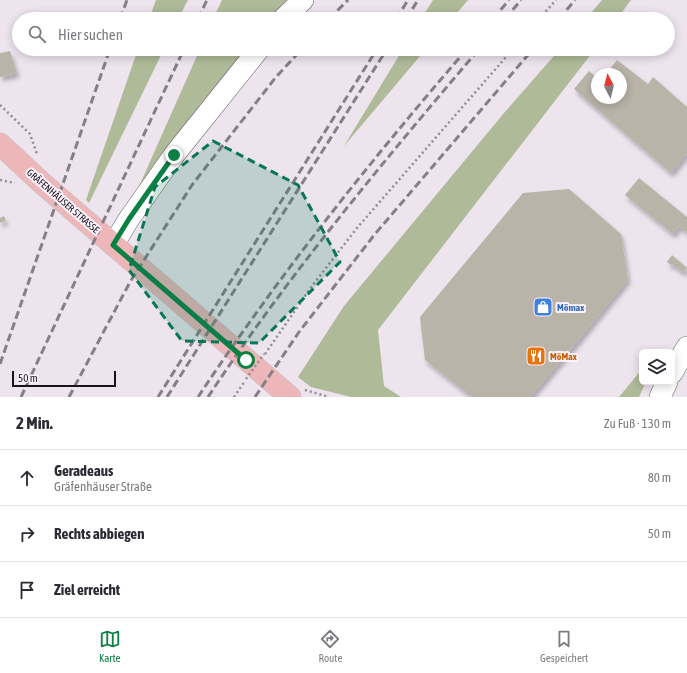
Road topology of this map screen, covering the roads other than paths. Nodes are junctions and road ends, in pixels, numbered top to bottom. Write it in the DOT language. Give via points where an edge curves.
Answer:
graph roads {
  1 [pos="302,0"];
  2 [pos="290,12"];
  3 [pos="253,56"];
  4 [pos="0,144"];
  5 [pos="113,245"];
  6 [pos="687,347"];
  7 [pos="675,368"];
  8 [pos="666,385"];
  9 [pos="295,393"];
  10 [pos="660,397"];
  1 -- 2 [label="street"];
  3 -- 5 [label="street" via="174,155"];
  4 -- 5 [label="main road, GRÄFENHÄUSER STRASSE"];
  5 -- 9 [label="main road, GRÄFENHÄUSER STRASSE"];
  6 -- 7 [label="street"];
  8 -- 10 [label="street"];
}
